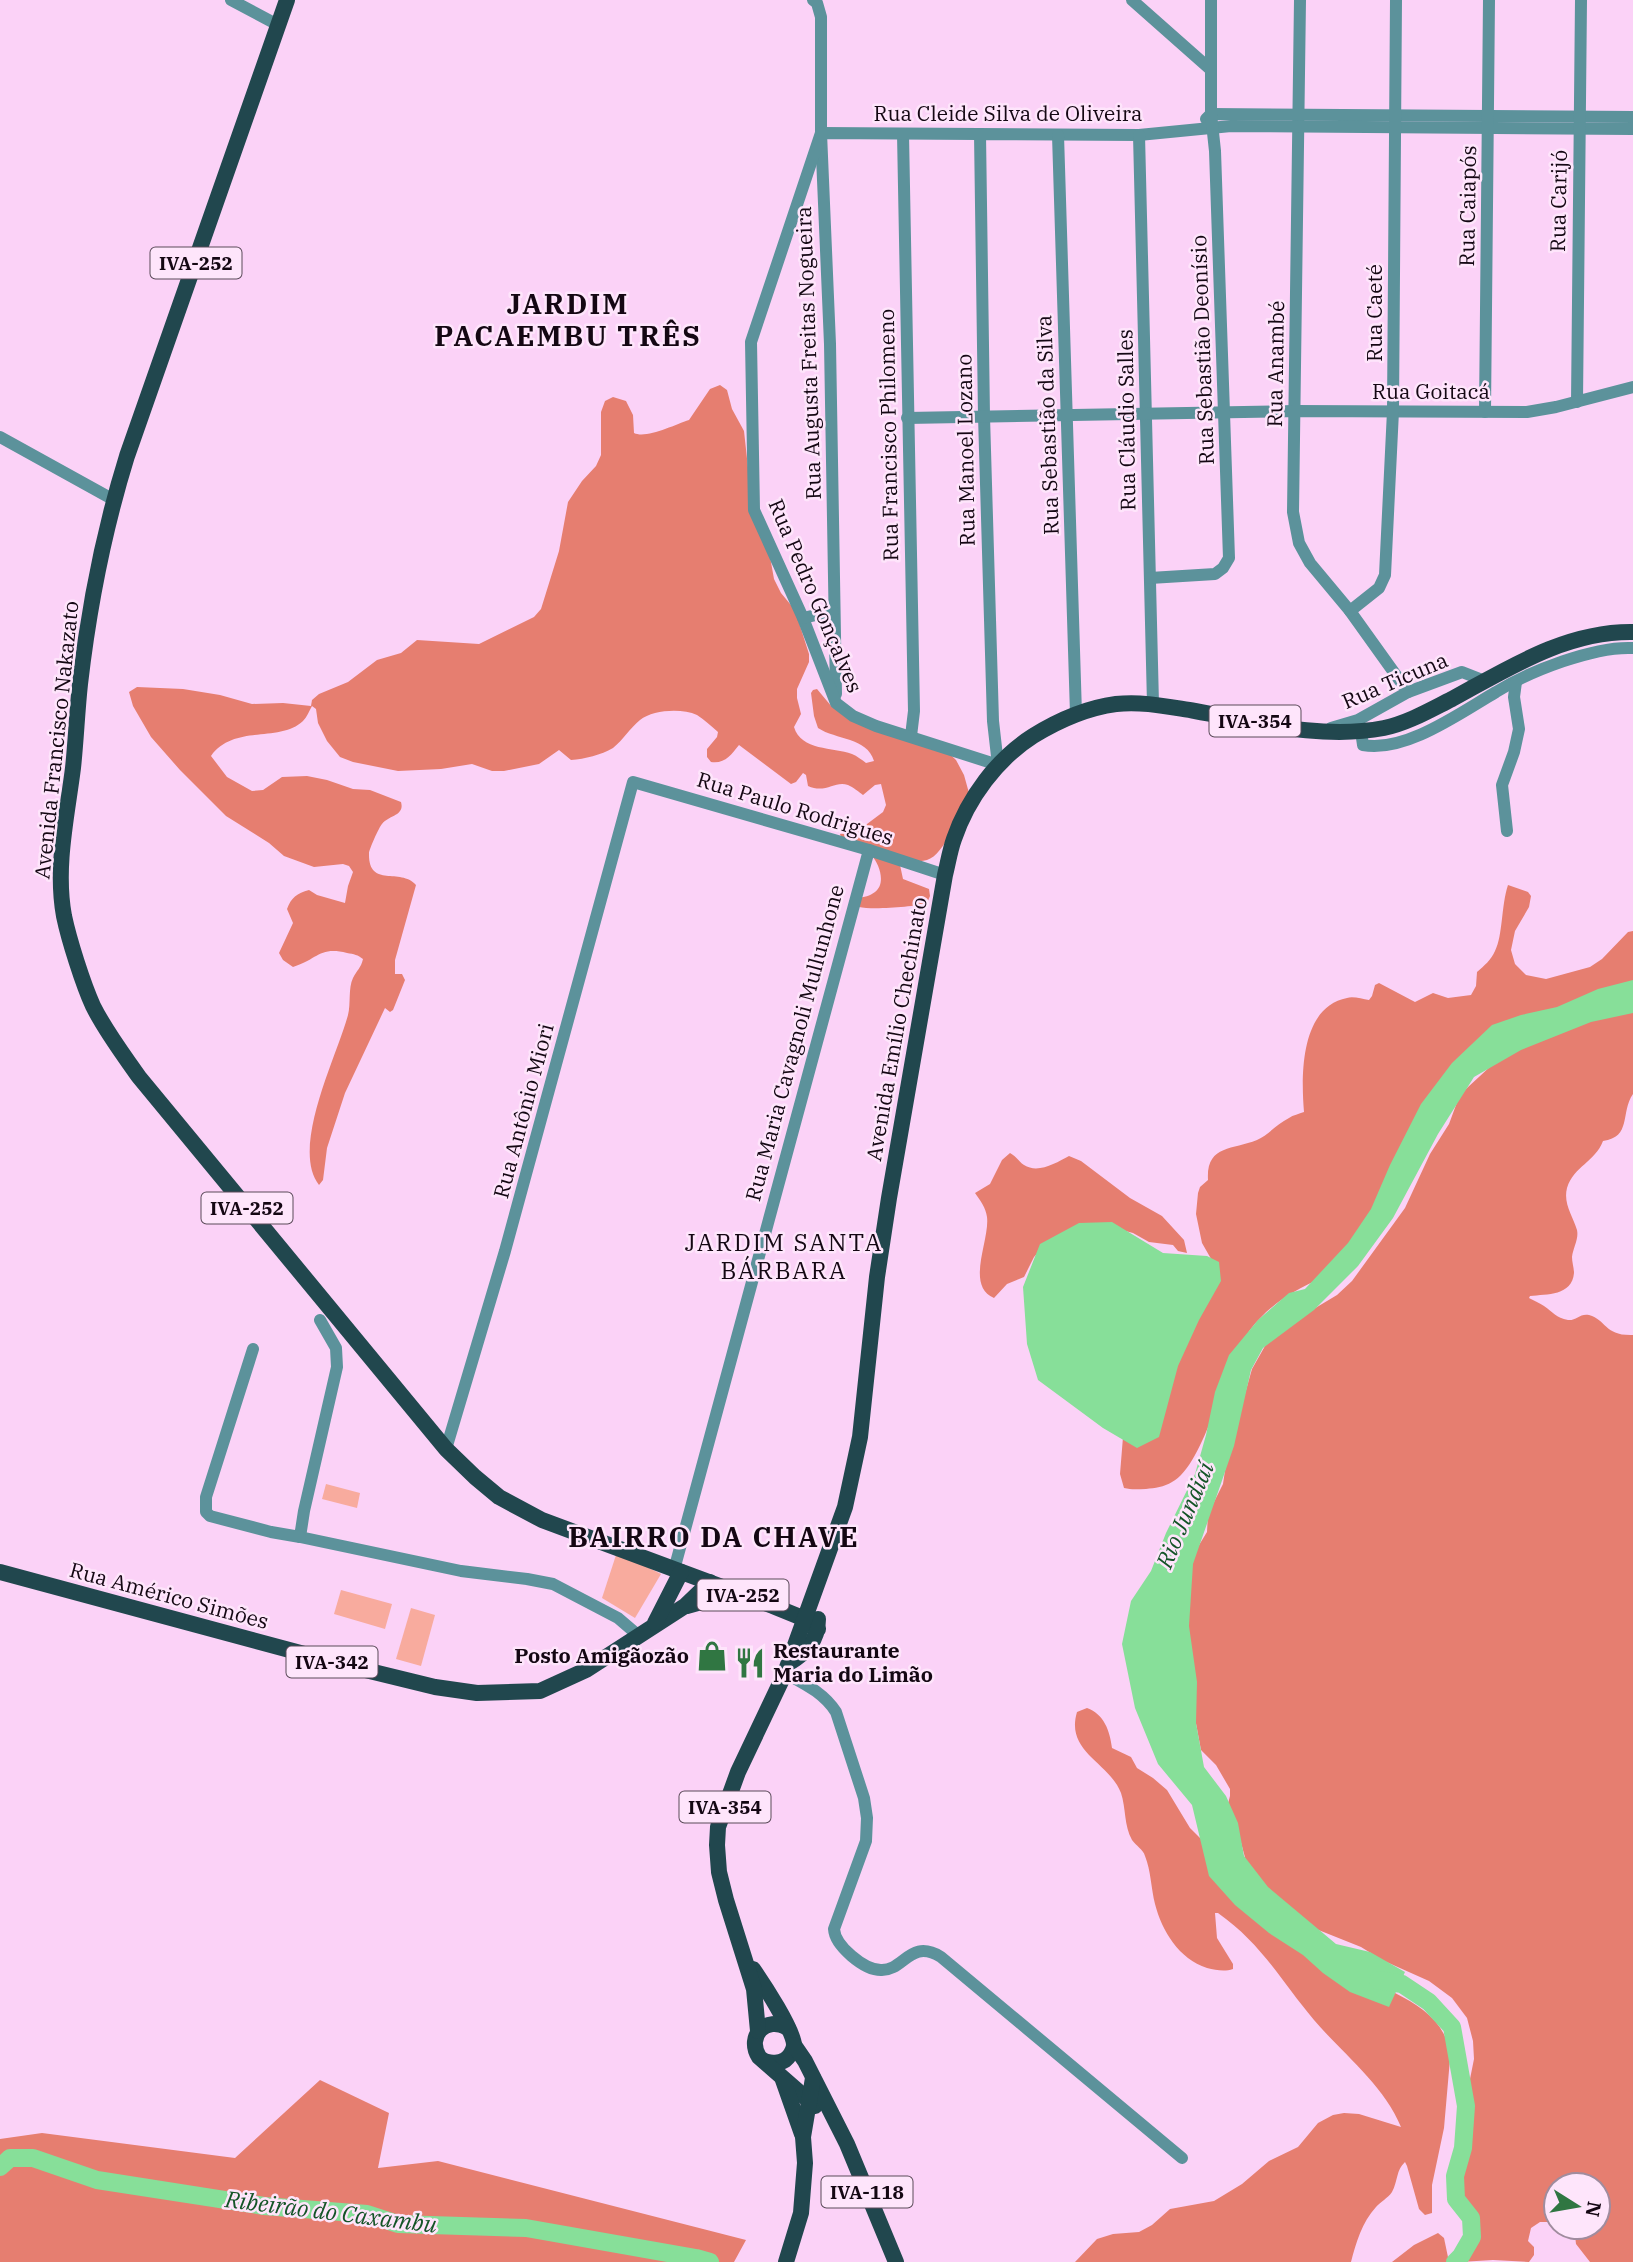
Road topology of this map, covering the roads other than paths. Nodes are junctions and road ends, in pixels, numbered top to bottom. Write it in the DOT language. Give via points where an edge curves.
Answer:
graph roads {
  1 [pos="287,0"];
  2 [pos="1132,0"];
  3 [pos="1211,0"];
  4 [pos="1300,0"];
  5 [pos="1396,0"];
  6 [pos="1489,0"];
  7 [pos="1581,0"];
  8 [pos="234,1"];
  9 [pos="815,1"];
  10 [pos="278,25"];
  11 [pos="1210,69"];
  12 [pos="1211,114"];
  13 [pos="1633,117"];
  14 [pos="1300,120"];
  15 [pos="1395,121"];
  16 [pos="1488,122"];
  17 [pos="1579,122"];
  18 [pos="1195,129"];
  19 [pos="1213,129"];
  20 [pos="1633,129"];
  21 [pos="821,133"];
  22 [pos="903,134"];
  23 [pos="980,134"];
  24 [pos="1058,135"];
  25 [pos="1139,135"];
  26 [pos="1633,387"];
  27 [pos="1577,402"];
  28 [pos="1294,411"];
  29 [pos="1393,411"];
  30 [pos="1485,412"];
  31 [pos="1225,413"];
  32 [pos="1146,414"];
  33 [pos="1067,415"];
  34 [pos="984,416"];
  35 [pos="907,418"];
  36 [pos="0,437"];
  37 [pos="114,500"];
  38 [pos="1150,578"];
  39 [pos="834,611"];
  40 [pos="1350,611"];
  41 [pos="803,618"];
  42 [pos="1633,632"];
  43 [pos="1633,648"];
  44 [pos="1485,681"];
  45 [pos="1516,682"];
  46 [pos="1408,692"];
  47 [pos="836,703"];
  48 [pos="1153,704"];
  49 [pos="1076,714"];
  50 [pos="1319,731"];
  51 [pos="1361,731"];
  52 [pos="911,736"];
  53 [pos="998,765"];
  54 [pos="633,782"];
  55 [pos="1507,831"];
  56 [pos="869,850"];
  57 [pos="945,875"];
  58 [pos="320,1320"];
  59 [pos="253,1349"];
  60 [pos="446,1449"];
  61 [pos="300,1537"];
  62 [pos="678,1571"];
  63 [pos="0,1572"];
  64 [pos="710,1582"];
  65 [pos="737,1592"];
  66 [pos="685,1606"];
  67 [pos="811,1624"];
  68 [pos="654,1625"];
  69 [pos="639,1636"];
  70 [pos="787,1668"];
  71 [pos="746,1958"];
  72 [pos="788,2028"];
  73 [pos="758,2031"];
  74 [pos="794,2045"];
  75 [pos="764,2061"];
  76 [pos="782,2077"];
  77 [pos="813,2078"];
  78 [pos="809,2102"];
  79 [pos="836,2123"];
  80 [pos="803,2137"];
  81 [pos="1182,2158"];
  82 [pos="786,2262"];
  83 [pos="896,2262"];
  1 -- 10 [label="main road, Avenida Francisco Nakazato / IVA-252"];
  2 -- 11 [label="street"];
  3 -- 11 [label="street, Rua Sebastião Deonísio"];
  4 -- 14 [label="street, Rua Anambé"];
  5 -- 15 [label="street, Rua Caeté"];
  6 -- 16 [label="street, Rua Caiapós"];
  7 -- 17 [label="street, Rua Carijó"];
  8 -- 10 [label="street"];
  9 -- 21 [label="street, Rua Augusta Freitas Nogueira" via="821,17"];
  10 -- 37 [label="main road, Avenida Francisco Nakazato / IVA-252"];
  11 -- 12 [label="street, Rua Sebastião Deonísio"];
  12 -- 14 [label="street"];
  12 -- 18 [label="street"];
  12 -- 19 [label="street, Rua Sebastião Deonísio"];
  13 -- 17 [label="street"];
  14 -- 15 [label="street"];
  14 -- 19 [label="street, Rua Cleide Silva de Oliveira"];
  14 -- 28 [label="street, Rua Anambé"];
  15 -- 16 [label="street"];
  15 -- 29 [label="street, Rua Caeté"];
  16 -- 17 [label="street"];
  16 -- 30 [label="street, Rua Caiapós"];
  17 -- 20 [label="street"];
  17 -- 27 [label="street, Rua Carijó"];
  18 -- 19 [label="street, Rua Cleide Silva de Oliveira"];
  18 -- 25 [label="street, Rua Cleide Silva de Oliveira"];
  19 -- 31 [label="street, Rua Sebastião Deonísio"];
  21 -- 22 [label="street, Rua Cleide Silva de Oliveira"];
  21 -- 39 [label="street, Rua Augusta Freitas Nogueira"];
  21 -- 41 [label="street, Rua Pedro Gonçalves" via="751,342 754,510"];
  22 -- 23 [label="street, Rua Cleide Silva de Oliveira"];
  22 -- 35 [label="street, Rua Francisco Philomeno"];
  23 -- 24 [label="street, Rua Cleide Silva de Oliveira"];
  23 -- 34 [label="street, Rua Manoel Lozano"];
  24 -- 25 [label="street, Rua Cleide Silva de Oliveira"];
  24 -- 33 [label="street, Rua Sebastião da Silva"];
  25 -- 32 [label="street, Rua Cláudio Salles"];
  26 -- 27 [label="street, Rua Goitacá"];
  27 -- 30 [label="street, Rua Goitacá" via="1527,412"];
  28 -- 29 [label="street, Rua Goitacá"];
  28 -- 31 [label="street, Rua Goitacá"];
  28 -- 40 [label="street, Rua Anambé" via="1293,512 1299,543"];
  29 -- 30 [label="street, Rua Goitacá"];
  29 -- 40 [label="street, Rua Caeté" via="1385,576 1379,588"];
  31 -- 32 [label="street, Rua Goitacá"];
  31 -- 38 [label="street, Rua Sebastião Deonísio" via="1228,558 1215,574"];
  32 -- 33 [label="street, Rua Goitacá"];
  32 -- 38 [label="street, Rua Cláudio Salles"];
  33 -- 34 [label="street, Rua Goitacá"];
  33 -- 49 [label="street, Rua Sebastião da Silva"];
  34 -- 35 [label="street, Rua Goitacá"];
  34 -- 53 [label="street, Rua Manoel Lozano"];
  35 -- 52 [label="street, Rua Francisco Philomeno"];
  36 -- 37 [label="street"];
  37 -- 60 [label="main road, Avenida Francisco Nakazato / IVA-252" via="80,684 61,883 64,916 92,1005 139,1077"];
  38 -- 48 [label="street, Rua Cláudio Salles"];
  39 -- 41 [label="street"];
  39 -- 47 [label="street, Rua Augusta Freitas Nogueira"];
  40 -- 46 [label="street, Rua Anambé"];
  41 -- 47 [label="street, Rua Pedro Gonçalves"];
  42 -- 44 [label="main road, Avenida Emílio Chechinato / IVA-354" via="1588,636 1545,649"];
  43 -- 45 [label="street" via="1587,653"];
  44 -- 46 [label="street, Rua Ticuna" via="1462,672"];
  44 -- 51 [label="main road, Avenida Emílio Chechinato / IVA-354" via="1422,715"];
  45 -- 51 [label="street" via="1426,732 1393,744 1363,745"];
  45 -- 55 [label="street" via="1519,729 1502,785"];
  46 -- 50 [label="street, Rua Ticuna" via="1358,720"];
  47 -- 52 [label="street, Rua Pedro Gonçalves" via="853,716"];
  48 -- 49 [label="main road, Avenida Emílio Chechinato / IVA-354" via="1118,704"];
  48 -- 50 [label="main road, Avenida Emílio Chechinato / IVA-354"];
  49 -- 53 [label="main road, Avenida Emílio Chechinato / IVA-354" via="1048,726"];
  50 -- 51 [label="main road, Avenida Emílio Chechinato / IVA-354"];
  52 -- 53 [label="street, Rua Pedro Gonçalves"];
  53 -- 57 [label="main road, Avenida Emílio Chechinato / IVA-354" via="966,809"];
  54 -- 56 [label="street, Rua Paulo Rodrigues"];
  54 -- 60 [label="street, Rua Antônio Miori"];
  56 -- 57 [label="street, Rua Paulo Rodrigues"];
  56 -- 62 [label="street, Rua Maria Cavagnoli Mullunhone"];
  57 -- 67 [label="main road, Avenida Emílio Chechinato / IVA-354" via="881,1248 852,1485 814,1593"];
  58 -- 61 [label="street" via="336,1348 337,1367"];
  59 -- 61 [label="street" via="206,1497 206,1512"];
  60 -- 62 [label="main road, Avenida Francisco Nakazato / IVA-252" via="499,1497 542,1520"];
  61 -- 69 [label="street" via="461,1571 553,1584 618,1618"];
  62 -- 64 [label="main road, Avenida Francisco Nakazato / IVA-252"];
  62 -- 68 [label="main road, Rua Maria Cavagnoli Mullunhone"];
  63 -- 69 [label="main road, Rua Américo Simões / IVA-342" via="349,1666 477,1693 540,1691 597,1665"];
  64 -- 65 [label="main road, Avenida Francisco Nakazato / IVA-252"];
  64 -- 66 [label="main road, Rua Américo Simões"];
  65 -- 66 [label="main road"];
  65 -- 67 [label="main road, Avenida Francisco Nakazato / IVA-252"];
  66 -- 68 [label="main road, Rua Américo Simões"];
  67 -- 70 [label="main road, Avenida Emílio Chechinato" via="807,1650"];
  68 -- 69 [label="main road, Rua Américo Simões / IVA-342"];
  70 -- 71 [label="main road, IVA-354" via="738,1772 718,1827 719,1872"];
  70 -- 81 [label="street" via="836,1712 864,1798 866,1841 834,1929 838,1942 879,1970 912,1954 933,1953"];
  71 -- 72 [label="main road, IVA-354"];
  71 -- 73 [label="main road, IVA-354"];
  72 -- 73 [label="main road" via="768,2024"];
  72 -- 74 [label="main road"];
  73 -- 75 [label="main road" via="755,2051"];
  74 -- 75 [label="main road" via="783,2061"];
  74 -- 77 [label="main road, IVA-118"];
  75 -- 76 [label="main road, IVA-118"];
  76 -- 78 [label="main road, IVA-118"];
  76 -- 80 [label="main road"];
  77 -- 78 [label="main road"];
  77 -- 79 [label="main road, IVA-118"];
  78 -- 79 [label="main road, IVA-118"];
  78 -- 80 [label="main road"];
  79 -- 83 [label="main road, IVA-118"];
  80 -- 82 [label="main road" via="801,2213"];
}
